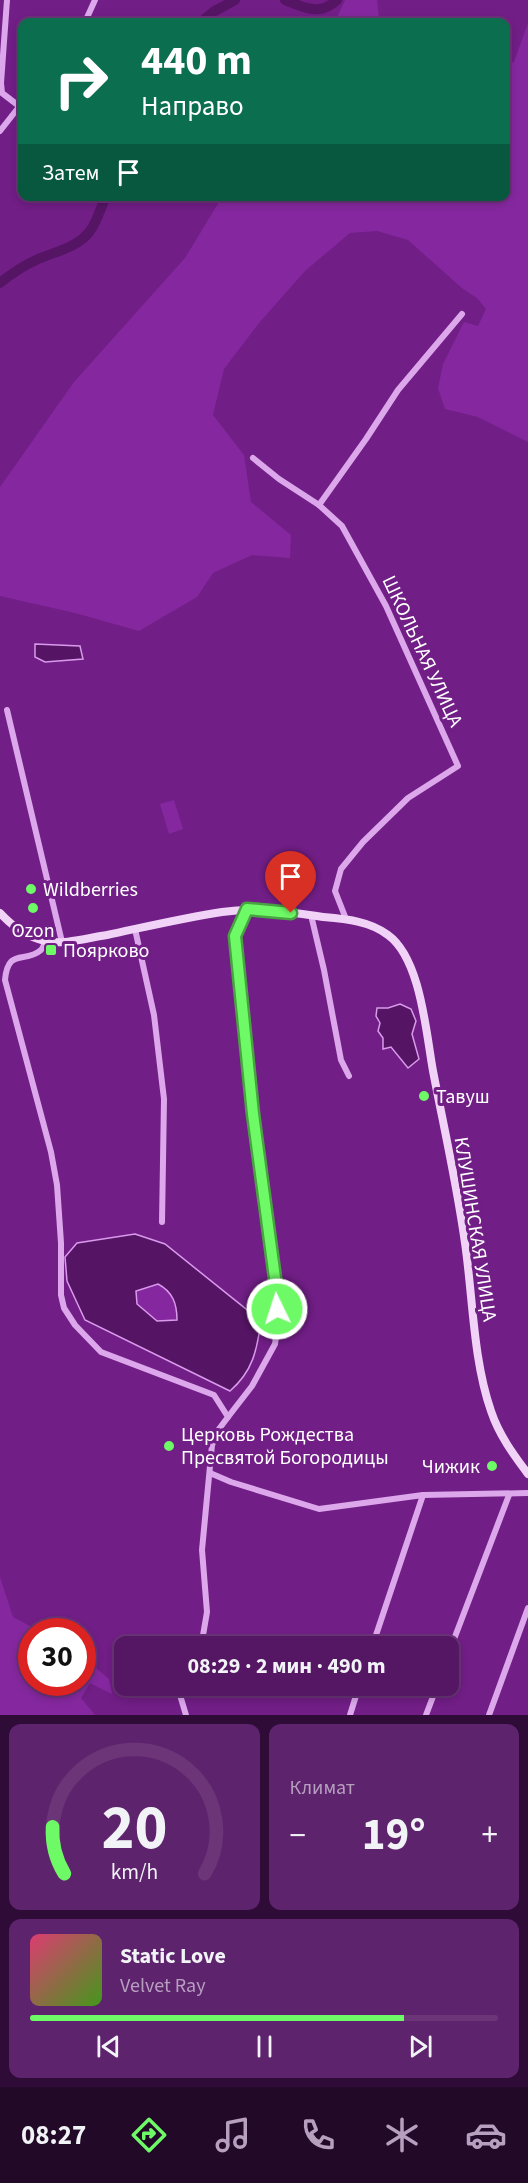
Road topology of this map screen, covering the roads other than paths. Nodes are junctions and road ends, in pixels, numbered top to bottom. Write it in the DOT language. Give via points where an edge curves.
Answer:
graph roads {
  1 [pos="7,0"];
  2 [pos="95,0"];
  3 [pos="87,18"];
  4 [pos="18,103"];
  5 [pos="18,108"];
  6 [pos="0,131"];
  7 [pos="462,314"];
  8 [pos="253,458"];
  9 [pos="319,505"];
  10 [pos="7,710"];
  11 [pos="247,909"];
  12 [pos="0,913"];
  13 [pos="311,915"];
  14 [pos="345,920"];
  15 [pos="135,929"];
  16 [pos="46,941"];
  17 [pos="62,942"];
  18 [pos="349,1076"];
  19 [pos="162,1222"];
  20 [pos="228,1417"];
  21 [pos="210,1473"];
  22 [pos="528,1474"];
  23 [pos="528,1493"];
  24 [pos="423,1495"];
  25 [pos="509,1495"];
  26 [pos="528,1608"];
  27 [pos="203,1636"];
  28 [pos="376,1636"];
  29 [pos="455,1636"];
  30 [pos="180,1696"];
  31 [pos="356,1696"];
  32 [pos="433,1696"];
  33 [pos="186,1715"];
  34 [pos="350,1715"];
  35 [pos="426,1715"];
  36 [pos="489,1715"];
  1 -- 4 [label="street" via="2,93"];
  2 -- 3 [label="street"];
  5 -- 6 [label="street"];
  7 -- 9 [label="street" via="398,390"];
  8 -- 9 [label="street, ШКОЛЬНАЯ УЛИЦА"];
  9 -- 14 [label="street, ШКОЛЬНАЯ УЛИЦА" via="342,526 371,577 458,766 408,798 341,869 334,891"];
  10 -- 17 [label="street"];
  11 -- 13 [label="main road"];
  11 -- 15 [label="main road"];
  11 -- 20 [label="street" via="235,936 278,1324 275,1344 252,1386"];
  12 -- 16 [label="main road" via="22,932"];
  13 -- 14 [label="main road"];
  13 -- 18 [label="street" via="341,1060"];
  14 -- 22 [label="main road, КЛУШИНСКАЯ УЛИЦА" via="372,925 389,935 401,948 416,982 465,1241 485,1391 502,1436"];
  15 -- 17 [label="main road"];
  15 -- 19 [label="street" via="154,1016 164,1100"];
  16 -- 17 [label="main road"];
  16 -- 20 [label="street" via="40,951 11,961 6,967 6,980 56,1174 64,1308 101,1352 214,1395"];
  20 -- 21 [label="street" via="212,1445"];
  21 -- 24 [label="street" via="319,1509"];
  21 -- 27 [label="street" via="202,1550 207,1612"];
  23 -- 25 [label="street"];
  24 -- 25 [label="street"];
  24 -- 28 [label="street"];
  25 -- 29 [label="street"];
  26 -- 36 [label="street"];
  30 -- 33 [label="street"];
  31 -- 34 [label="street"];
  32 -- 35 [label="street"];
}
